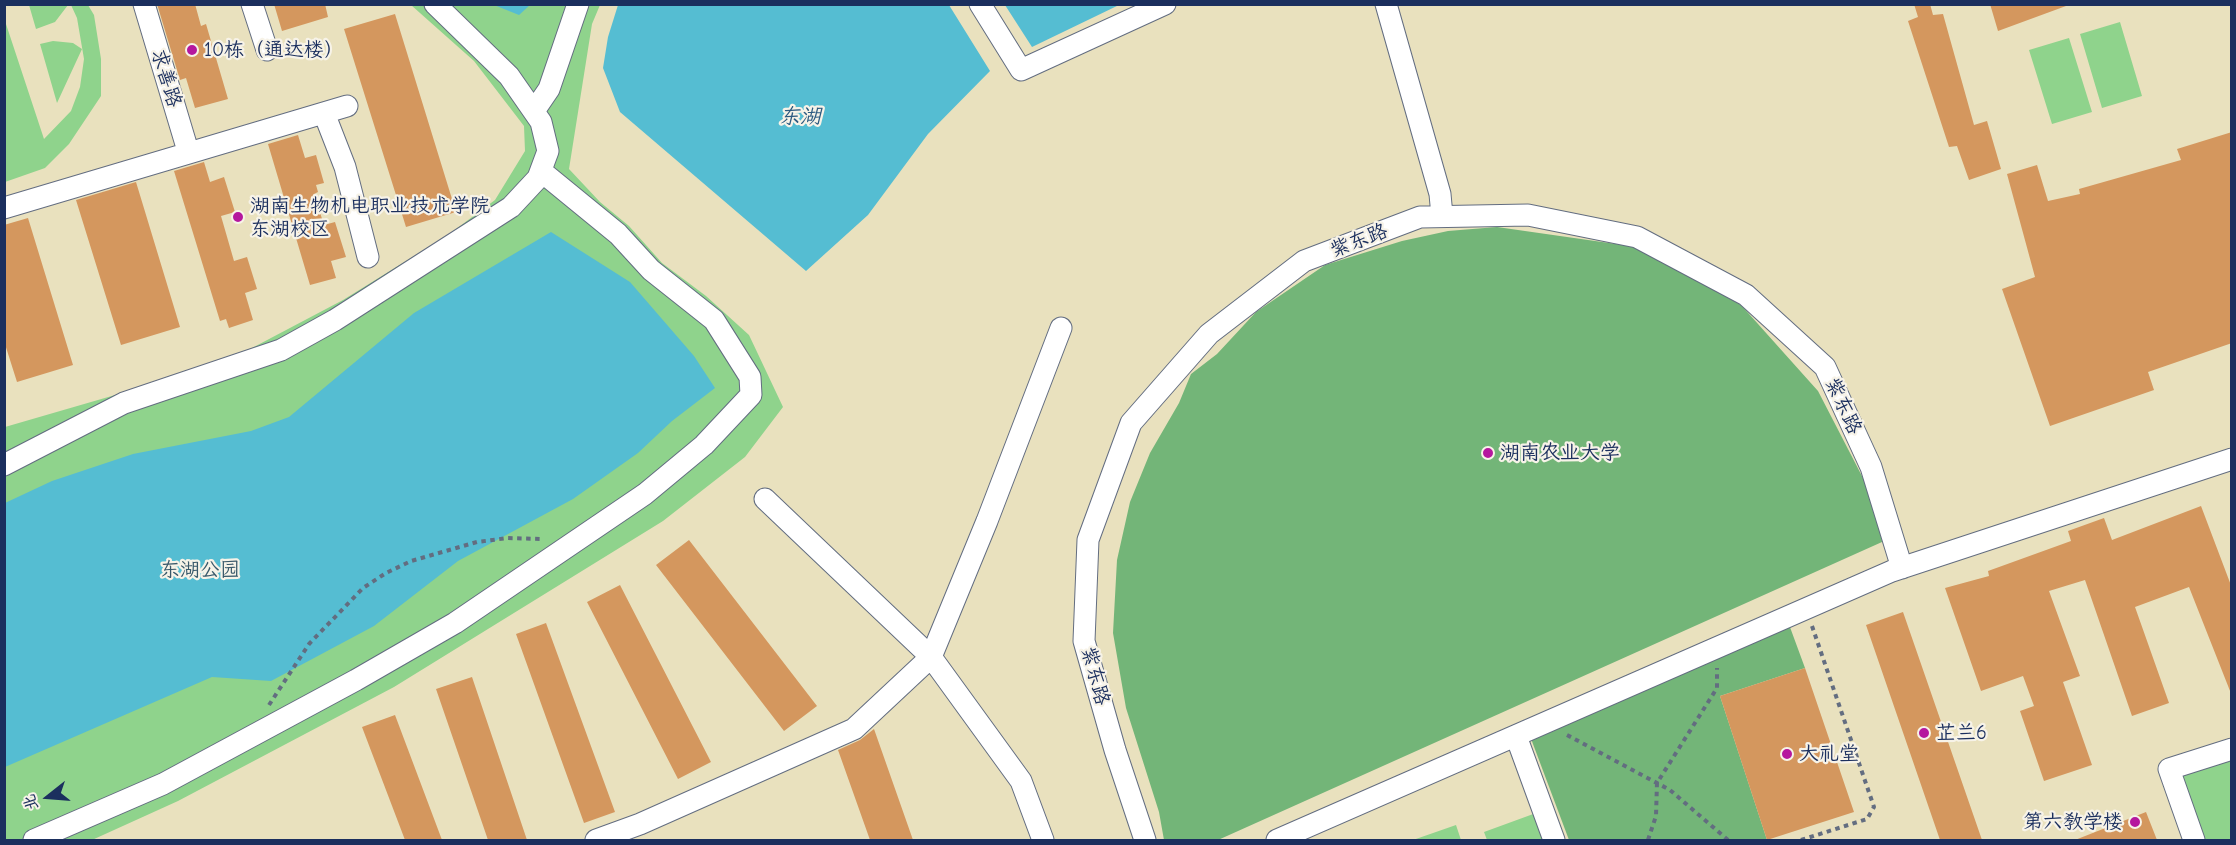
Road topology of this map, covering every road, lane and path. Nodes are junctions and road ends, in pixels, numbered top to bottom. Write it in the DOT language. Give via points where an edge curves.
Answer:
graph roads {
  1 [pos="144,4"];
  2 [pos="252,4"];
  3 [pos="435,4"];
  4 [pos="578,4"];
  5 [pos="980,4"];
  6 [pos="1165,4"];
  7 [pos="1386,4"];
  8 [pos="267,50"];
  9 [pos="347,106"];
  10 [pos="534,111"];
  11 [pos="324,113"];
  12 [pos="188,151"];
  13 [pos="541,171"];
  14 [pos="4,208"];
  15 [pos="1442,216"];
  16 [pos="368,257"];
  17 [pos="1061,328"];
  18 [pos="2232,459"];
  19 [pos="4,465"];
  20 [pos="765,499"];
  21 [pos="534,538"];
  22 [pos="1902,568"];
  23 [pos="1807,610"];
  24 [pos="1717,649"];
  25 [pos="931,657"];
  26 [pos="277,692"];
  27 [pos="1553,720"];
  28 [pos="1516,736"];
  29 [pos="2232,749"];
  30 [pos="1657,783"];
  31 [pos="34,840"];
  32 [pos="597,840"];
  33 [pos="1043,840"];
  34 [pos="1145,840"];
  35 [pos="1277,840"];
  36 [pos="1554,840"];
  37 [pos="1648,840"];
  38 [pos="1728,840"];
  39 [pos="1801,840"];
  40 [pos="2194,840"];
  1 -- 12 [label="street, 求善路"];
  2 -- 8 [label="street"];
  3 -- 10 [label="street" via="509,76"];
  4 -- 10 [label="street" via="549,89"];
  5 -- 6 [label="street" via="1021,70"];
  7 -- 15 [label="street" via="1440,194"];
  9 -- 11 [label="street"];
  10 -- 13 [label="street" via="548,151"];
  11 -- 12 [label="street"];
  11 -- 16 [label="street" via="345,167"];
  12 -- 14 [label="street"];
  13 -- 19 [label="street" via="511,207 335,320 281,350 124,403"];
  13 -- 31 [label="street" via="604,221 651,270 714,320 750,377 751,395 704,446 645,494 455,623 163,784"];
  15 -- 22 [label="street, 紫东路" via="1528,215 1637,237 1746,295 1825,368 1871,467"];
  15 -- 34 [label="street, 紫东路" via="1420,217 1304,261 1209,334 1131,423 1088,540 1084,641"];
  17 -- 25 [label="street"];
  18 -- 22 [label="street"];
  20 -- 25 [label="street"];
  21 -- 26 [label="path" via="477,542 411,561 387,573 363,588 330,621 309,644"];
  22 -- 23 [label="street"];
  23 -- 24 [label="street"];
  23 -- 39 [label="path" via="1874,807 1867,819"];
  24 -- 27 [label="street"];
  24 -- 30 [label="path" via="1718,688"];
  25 -- 32 [label="street" via="854,729"];
  25 -- 33 [label="street" via="1021,781"];
  27 -- 28 [label="street"];
  27 -- 30 [label="path" via="1563,733"];
  28 -- 35 [label="street"];
  28 -- 36 [label="street"];
  29 -- 40 [label="street" via="2169,770"];
  30 -- 37 [label="path" via="1656,816"];
  30 -- 38 [label="path"];
}
